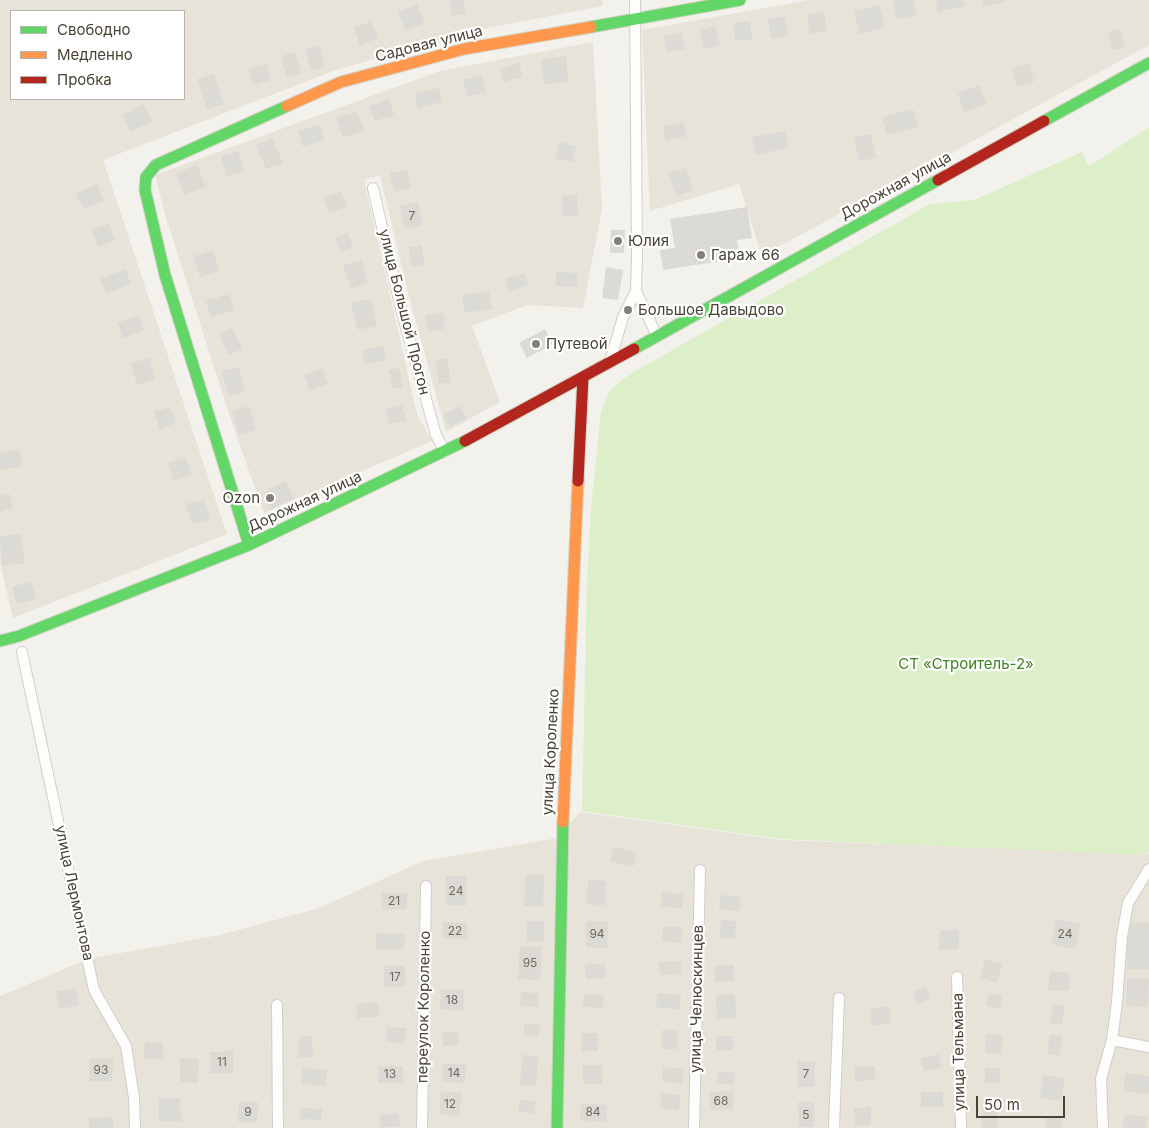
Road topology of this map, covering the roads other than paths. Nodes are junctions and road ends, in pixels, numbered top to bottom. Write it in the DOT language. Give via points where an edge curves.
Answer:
graph roads {
  1 [pos="635,0"];
  2 [pos="740,0"];
  3 [pos="635,17"];
  4 [pos="1149,63"];
  5 [pos="146,177"];
  6 [pos="373,188"];
  7 [pos="636,291"];
  8 [pos="657,336"];
  9 [pos="610,362"];
  10 [pos="583,377"];
  11 [pos="445,452"];
  12 [pos="249,545"];
  13 [pos="0,641"];
  14 [pos="22,652"];
  15 [pos="700,870"];
  16 [pos="1149,870"];
  17 [pos="1146,879"];
  18 [pos="426,886"];
  19 [pos="957,977"];
  20 [pos="839,998"];
  21 [pos="277,1005"];
  22 [pos="1112,1040"];
  23 [pos="1149,1047"];
  24 [pos="135,1128"];
  25 [pos="278,1128"];
  26 [pos="422,1128"];
  27 [pos="558,1128"];
  28 [pos="694,1128"];
  29 [pos="834,1128"];
  30 [pos="961,1128"];
  31 [pos="1103,1128"];
  1 -- 3 [label="street"];
  2 -- 3 [label="street, Садовая улица"];
  3 -- 5 [label="street, Садовая улица" via="464,49 341,82 156,165"];
  3 -- 7 [label="street"];
  4 -- 8 [label="street, Дорожная улица"];
  5 -- 12 [label="street, Дорожная улица" via="145,190 165,274"];
  6 -- 11 [label="street, улица Большой Прогон" via="402,312 436,435"];
  7 -- 8 [label="street"];
  7 -- 9 [label="street" via="623,317"];
  8 -- 9 [label="street, Дорожная улица"];
  9 -- 10 [label="street, Дорожная улица"];
  10 -- 11 [label="street, Дорожная улица"];
  10 -- 27 [label="street, улица Короленко" via="560,863"];
  11 -- 12 [label="street, Дорожная улица"];
  12 -- 13 [label="street, Дорожная улица"];
  14 -- 24 [label="street, улица Лермонтова" via="94,990 126,1046"];
  15 -- 28 [label="street, улица Челюскинцев"];
  16 -- 17 [label="street"];
  17 -- 22 [label="street" via="1128,903"];
  18 -- 26 [label="street, переулок Короленко"];
  19 -- 30 [label="street, улица Тельмана"];
  20 -- 29 [label="street"];
  21 -- 25 [label="street"];
  22 -- 23 [label="street"];
  22 -- 31 [label="street" via="1101,1079"];
}
